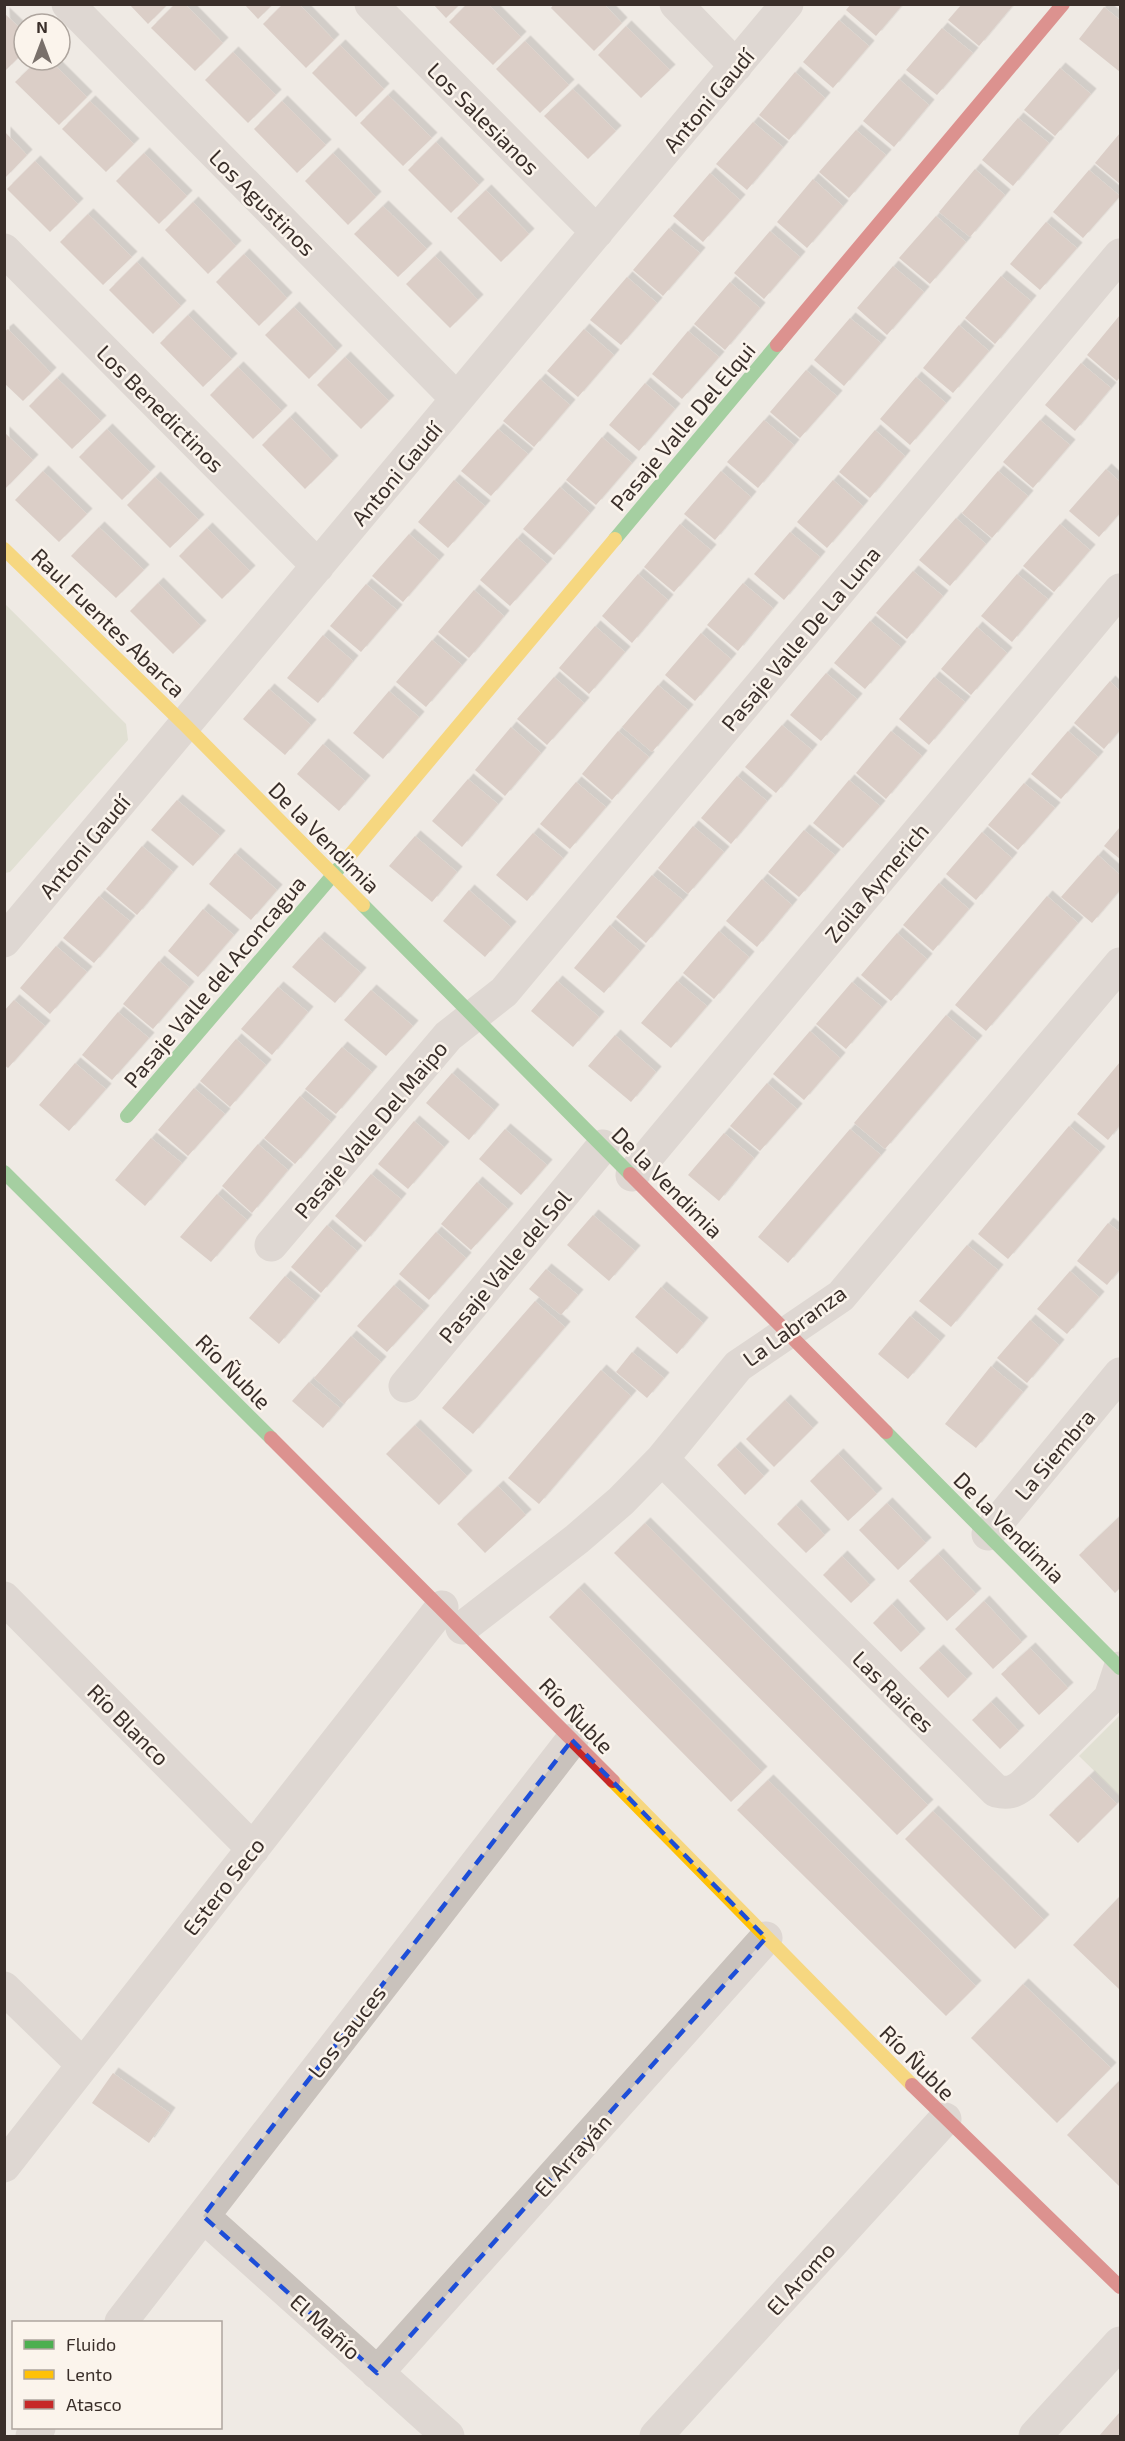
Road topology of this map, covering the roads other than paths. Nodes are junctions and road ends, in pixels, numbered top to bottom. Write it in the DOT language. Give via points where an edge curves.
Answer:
graph roads {
  1 [pos="68,4"];
  2 [pos="371,4"];
  3 [pos="676,4"];
  4 [pos="787,4"];
  5 [pos="1063,4"];
  6 [pos="736,66"];
  7 [pos="597,232"];
  8 [pos="4,250"];
  9 [pos="1120,255"];
  10 [pos="457,399"];
  11 [pos="4,549"];
  12 [pos="318,566"];
  13 [pos="1120,590"];
  14 [pos="185,725"];
  15 [pos="333,874"];
  16 [pos="5,939"];
  17 [pos="1120,964"];
  18 [pos="474,1016"];
  19 [pos="127,1116"];
  20 [pos="603,1146"];
  21 [pos="4,1172"];
  22 [pos="632,1175"];
  23 [pos="271,1245"];
  24 [pos="787,1332"];
  25 [pos="1120,1374"];
  26 [pos="405,1386"];
  27 [pos="662,1459"];
  28 [pos="988,1534"];
  29 [pos="4,1598"];
  30 [pos="452,1618"];
  31 [pos="1120,1668"];
  32 [pos="572,1740"];
  33 [pos="253,1849"];
  34 [pos="766,1938"];
  35 [pos="4,1988"];
  36 [pos="83,2065"];
  37 [pos="945,2119"];
  38 [pos="4,2166"];
  39 [pos="203,2216"];
  40 [pos="1120,2287"];
  41 [pos="122,2321"];
  42 [pos="1120,2343"];
  43 [pos="377,2373"];
  44 [pos="448,2436"];
  45 [pos="656,2436"];
  46 [pos="1035,2436"];
  1 -- 10 [label="street, Los Agustinos"];
  2 -- 7 [label="street, Los Salesianos"];
  3 -- 6 [label="street"];
  4 -- 6 [label="street, Antoni Gaudí"];
  5 -- 15 [label="street, Pasaje Valle Del Elqui"];
  6 -- 7 [label="street, Antoni Gaudí"];
  7 -- 10 [label="street, Antoni Gaudí"];
  8 -- 12 [label="street, Los Benedictinos"];
  9 -- 18 [label="street, Pasaje Valle De La Luna" via="504,992"];
  10 -- 12 [label="street, Antoni Gaudí"];
  11 -- 14 [label="street, Raul Fuentes Abarca"];
  12 -- 14 [label="street, Antoni Gaudí"];
  13 -- 22 [label="street, Zoila Aymerich"];
  14 -- 15 [label="street, De la Vendimia"];
  14 -- 16 [label="street, Antoni Gaudí"];
  15 -- 18 [label="street, De la Vendimia"];
  15 -- 19 [label="street, Pasaje Valle del Aconcagua"];
  17 -- 24 [label="street, La Labranza" via="841,1296"];
  18 -- 20 [label="street, De la Vendimia"];
  18 -- 23 [label="street, Pasaje Valle Del Maipo" via="440,1046"];
  20 -- 22 [label="street, De la Vendimia"];
  20 -- 26 [label="street, Pasaje Valle del Sol"];
  21 -- 30 [label="street, Río Ñuble"];
  22 -- 24 [label="street, De la Vendimia"];
  24 -- 27 [label="street, La Labranza" via="738,1366"];
  24 -- 28 [label="street, De la Vendimia"];
  25 -- 28 [label="street, La Siembra"];
  27 -- 30 [label="street, La Labranza" via="586,1531"];
  27 -- 31 [label="street, Las Raices" via="996,1791 1014,1792 1023,1785 1110,1698"];
  28 -- 31 [label="street, De la Vendimia"];
  29 -- 33 [label="street, Río Blanco"];
  30 -- 32 [label="street, Río Ñuble"];
  30 -- 33 [label="street, Estero Seco"];
  32 -- 34 [label="street, Río Ñuble"];
  32 -- 39 [label="street, Los Sauces"];
  33 -- 36 [label="street, Estero Seco"];
  34 -- 37 [label="street, Río Ñuble"];
  34 -- 43 [label="street, El Arrayán"];
  35 -- 36 [label="street"];
  36 -- 38 [label="street, Estero Seco"];
  37 -- 40 [label="street, Río Ñuble"];
  37 -- 45 [label="street, El Aromo"];
  39 -- 41 [label="street, Los Sauces"];
  39 -- 43 [label="street, El Mañío"];
  42 -- 46 [label="street"];
  43 -- 44 [label="street, El Mañío"];
}
